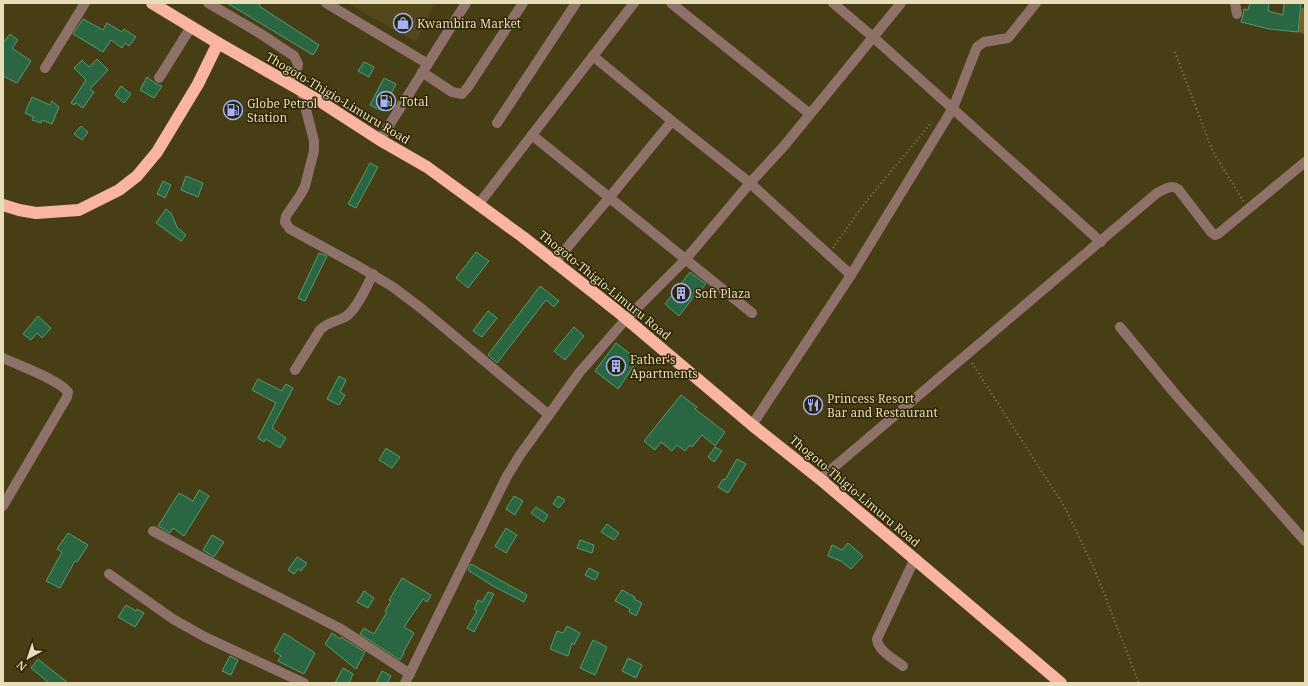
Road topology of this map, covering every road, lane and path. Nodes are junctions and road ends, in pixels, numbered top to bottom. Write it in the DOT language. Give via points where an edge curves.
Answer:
graph roads {
  1 [pos="85,3"];
  2 [pos="152,3"];
  3 [pos="208,3"];
  4 [pos="326,3"];
  5 [pos="466,3"];
  6 [pos="523,3"];
  7 [pos="576,3"];
  8 [pos="634,3"];
  9 [pos="671,3"];
  10 [pos="833,3"];
  11 [pos="901,3"];
  12 [pos="1036,3"];
  13 [pos="1236,3"];
  14 [pos="1237,14"];
  15 [pos="191,27"];
  16 [pos="873,37"];
  17 [pos="218,43"];
  18 [pos="1175,52"];
  19 [pos="593,56"];
  20 [pos="45,68"];
  21 [pos="425,68"];
  22 [pos="159,78"];
  23 [pos="296,87"];
  24 [pos="953,108"];
  25 [pos="810,114"];
  26 [pos="672,121"];
  27 [pos="933,121"];
  28 [pos="497,123"];
  29 [pos="532,136"];
  30 [pos="380,140"];
  31 [pos="1305,162"];
  32 [pos="750,183"];
  33 [pos="610,198"];
  34 [pos="3,204"];
  35 [pos="478,205"];
  36 [pos="1249,209"];
  37 [pos="1101,242"];
  38 [pos="829,254"];
  39 [pos="685,260"];
  40 [pos="554,263"];
  41 [pos="373,274"];
  42 [pos="851,275"];
  43 [pos="752,313"];
  44 [pos="626,319"];
  45 [pos="1120,327"];
  46 [pos="967,354"];
  47 [pos="3,358"];
  48 [pos="295,370"];
  49 [pos="548,415"];
  50 [pos="752,425"];
  51 [pos="820,479"];
  52 [pos="3,506"];
  53 [pos="153,531"];
  54 [pos="1305,541"];
  55 [pos="915,558"];
  56 [pos="109,574"];
  57 [pos="903,666"];
  58 [pos="407,678"];
  59 [pos="304,683"];
  60 [pos="1061,683"];
  61 [pos="1139,683"];
  1 -- 20 [label="street"];
  2 -- 15 [label="highway, Thogoto-Thigio-Limuru Road"];
  3 -- 23 [label="street" via="294,56 298,64"];
  4 -- 21 [label="street"];
  5 -- 21 [label="street"];
  6 -- 21 [label="street" via="462,94 452,92"];
  7 -- 28 [label="street"];
  8 -- 19 [label="street"];
  9 -- 25 [label="street"];
  10 -- 16 [label="street"];
  11 -- 16 [label="street"];
  12 -- 24 [label="street" via="1008,38 984,42 977,47"];
  13 -- 14 [label="street"];
  15 -- 17 [label="highway, Thogoto-Thigio-Limuru Road"];
  15 -- 22 [label="street"];
  16 -- 24 [label="street"];
  16 -- 25 [label="street"];
  17 -- 23 [label="highway, Thogoto-Thigio-Limuru Road"];
  17 -- 34 [label="highway" via="198,84 157,152 137,176 119,190 79,210 36,213"];
  18 -- 36 [label="path" via="1213,152"];
  19 -- 26 [label="street"];
  19 -- 29 [label="street"];
  21 -- 30 [label="street"];
  23 -- 30 [label="highway, Thogoto-Thigio-Limuru Road"];
  23 -- 41 [label="street" via="314,141 314,151 305,186 286,216 285,222 293,232"];
  24 -- 37 [label="street"];
  24 -- 42 [label="street"];
  25 -- 32 [label="street"];
  26 -- 32 [label="street"];
  26 -- 33 [label="street"];
  27 -- 38 [label="path" via="864,204"];
  29 -- 33 [label="street"];
  29 -- 35 [label="street"];
  30 -- 35 [label="highway, Thogoto-Thigio-Limuru Road" via="427,167"];
  31 -- 36 [label="street"];
  32 -- 38 [label="street"];
  32 -- 39 [label="street"];
  33 -- 39 [label="street"];
  33 -- 40 [label="street"];
  35 -- 40 [label="highway, Thogoto-Thigio-Limuru Road"];
  36 -- 37 [label="street" via="1215,235 1178,189 1168,187 1157,193"];
  37 -- 46 [label="street"];
  38 -- 42 [label="street"];
  39 -- 43 [label="street"];
  39 -- 44 [label="street"];
  40 -- 44 [label="highway, Thogoto-Thigio-Limuru Road"];
  41 -- 48 [label="street" via="352,311 346,317 324,325"];
  41 -- 49 [label="street" via="422,309"];
  42 -- 50 [label="street"];
  44 -- 49 [label="street" via="579,373"];
  44 -- 50 [label="highway, Thogoto-Thigio-Limuru Road"];
  45 -- 54 [label="street" via="1176,395"];
  46 -- 51 [label="street"];
  46 -- 61 [label="path" via="1064,506 1094,568"];
  47 -- 52 [label="street" via="49,379 68,392"];
  49 -- 58 [label="street" via="507,476"];
  50 -- 51 [label="highway, Thogoto-Thigio-Limuru Road"];
  51 -- 55 [label="highway, Thogoto-Thigio-Limuru Road"];
  53 -- 58 [label="street" via="341,629"];
  55 -- 57 [label="street" via="877,638 881,648"];
  55 -- 60 [label="highway, Thogoto-Thigio-Limuru Road"];
  56 -- 59 [label="street" via="185,626"];
}
